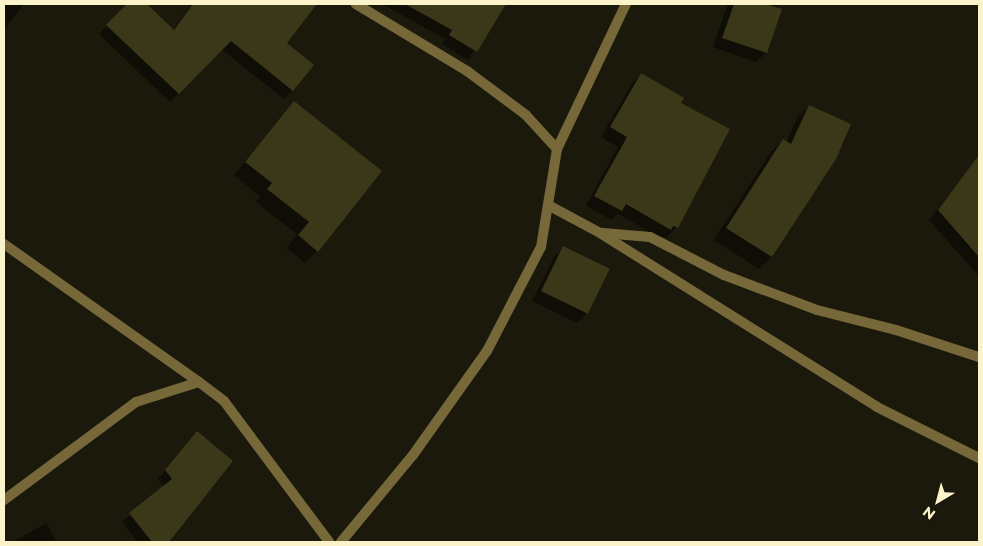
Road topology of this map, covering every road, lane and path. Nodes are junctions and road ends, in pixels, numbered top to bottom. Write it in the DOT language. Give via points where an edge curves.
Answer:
graph roads {
  1 [pos="356,4"];
  2 [pos="626,4"];
  3 [pos="557,149"];
  4 [pos="548,204"];
  5 [pos="600,233"];
  6 [pos="4,244"];
  7 [pos="979,357"];
  8 [pos="198,382"];
  9 [pos="979,458"];
  10 [pos="4,500"];
  11 [pos="329,542"];
  12 [pos="341,542"];
  1 -- 3 [label="street" via="467,71 526,115"];
  2 -- 3 [label="street"];
  3 -- 4 [label="street"];
  4 -- 5 [label="street"];
  4 -- 12 [label="street" via="541,247 486,350 413,455"];
  5 -- 7 [label="street" via="650,237 724,275 817,310 896,330"];
  5 -- 9 [label="street" via="877,408"];
  6 -- 8 [label="street"];
  8 -- 10 [label="street" via="136,402"];
  8 -- 11 [label="street" via="224,400"];
}
